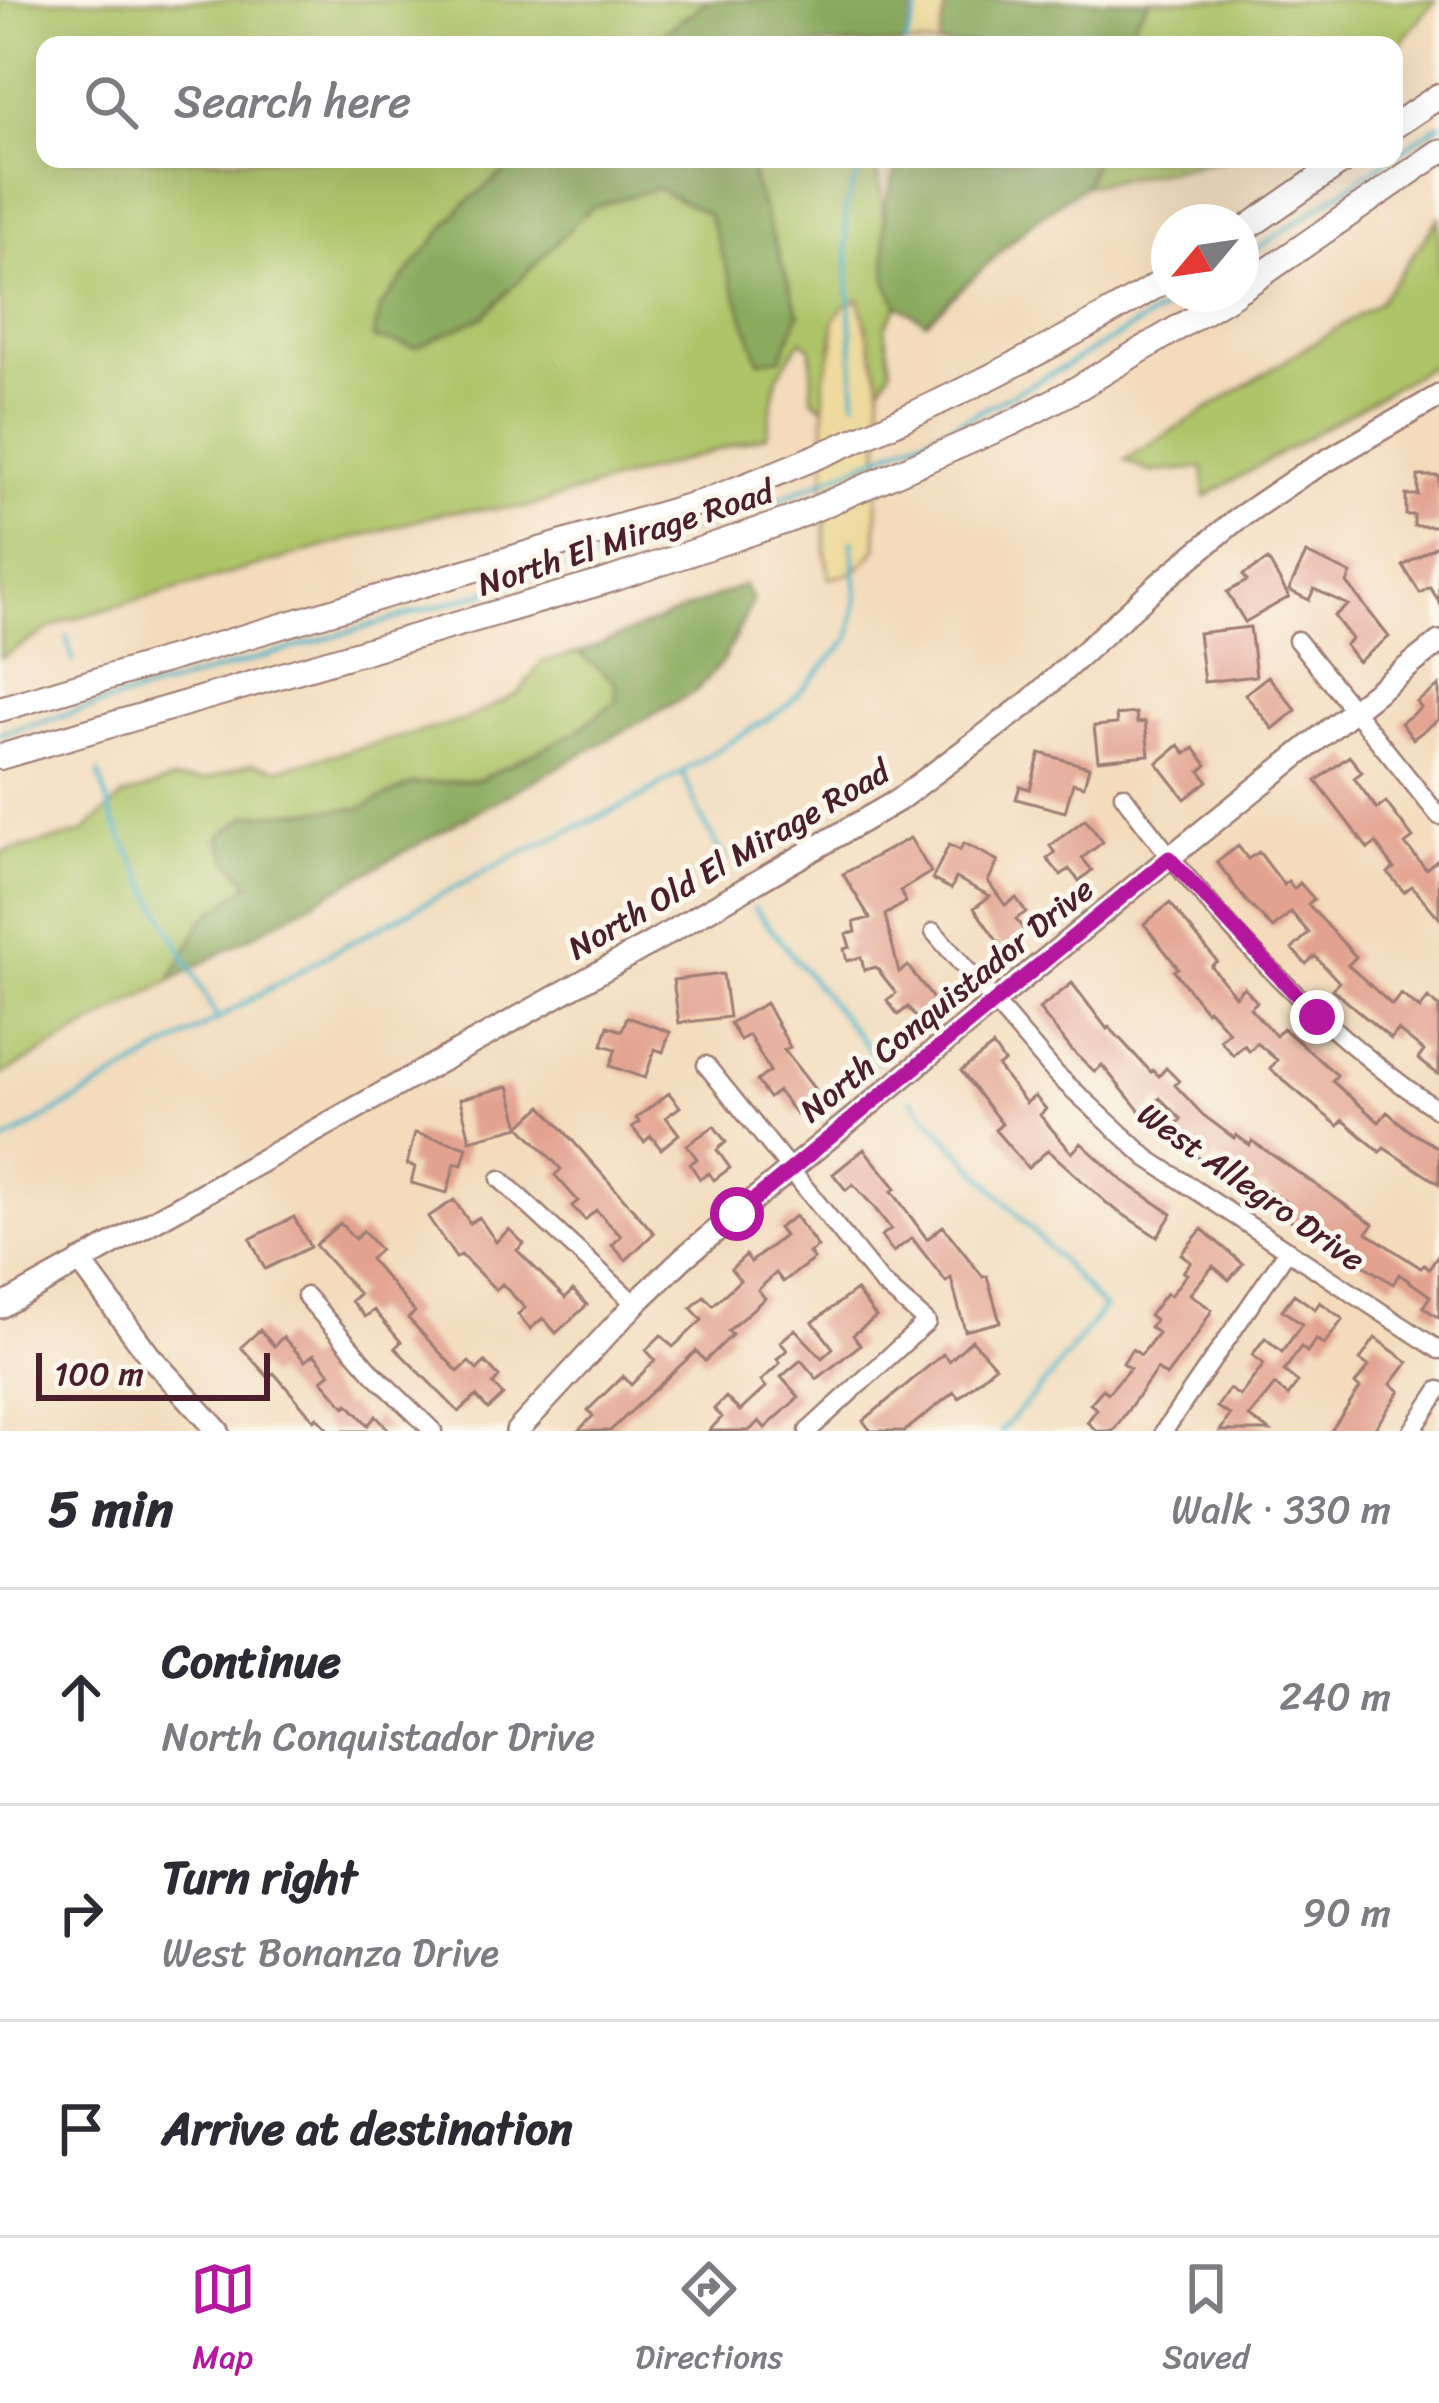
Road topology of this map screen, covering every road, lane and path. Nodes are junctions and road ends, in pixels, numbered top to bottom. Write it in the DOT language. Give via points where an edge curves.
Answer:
graph roads {
  1 [pos="1439,96"];
  2 [pos="1403,120"];
  3 [pos="1439,152"];
  4 [pos="1333,168"];
  5 [pos="1259,219"];
  6 [pos="1259,277"];
  7 [pos="1151,288"];
  8 [pos="1205,312"];
  9 [pos="1439,396"];
  10 [pos="1297,640"];
  11 [pos="1439,643"];
  12 [pos="0,709"];
  13 [pos="1352,712"];
  14 [pos="0,757"];
  15 [pos="1123,795"];
  16 [pos="1439,816"];
  17 [pos="1169,858"];
  18 [pos="934,932"];
  19 [pos="996,1002"];
  20 [pos="706,1065"];
  21 [pos="1439,1111"];
  22 [pos="790,1169"];
  23 [pos="500,1179"];
  24 [pos="1288,1250"];
  25 [pos="80,1261"];
  26 [pos="306,1296"];
  27 [pos="635,1304"];
  28 [pos="0,1307"];
  29 [pos="1439,1349"];
  30 [pos="1439,1390"];
  31 [pos="218,1431"];
  32 [pos="433,1431"];
  33 [pos="517,1431"];
  34 [pos="808,1431"];
  35 [pos="1164,1431"];
  36 [pos="1412,1431"];
  1 -- 2 [label="main road"];
  3 -- 6 [label="main road, North El Mirage Road"];
  4 -- 5 [label="main road"];
  7 -- 12 [label="main road, North El Mirage Road" via="1013,368 771,476 658,517"];
  8 -- 14 [label="main road, North El Mirage Road" via="1078,388 789,520"];
  9 -- 25 [label="street, North Old El Mirage Road" via="1268,496 1029,702 897,801"];
  10 -- 13 [label="street"];
  11 -- 13 [label="street, North Conquistador Drive"];
  13 -- 16 [label="street"];
  13 -- 17 [label="street, North Conquistador Drive"];
  15 -- 17 [label="street"];
  17 -- 19 [label="street, North Conquistador Drive"];
  17 -- 21 [label="street" via="1317,1017"];
  18 -- 19 [label="street, West Allegro Drive"];
  19 -- 22 [label="street, North Conquistador Drive"];
  19 -- 24 [label="street, West Allegro Drive" via="1057,1075 1147,1158"];
  20 -- 22 [label="street"];
  22 -- 27 [label="street, North Conquistador Drive"];
  22 -- 34 [label="street" via="881,1282 927,1322"];
  23 -- 27 [label="street"];
  24 -- 29 [label="street, West Allegro Drive"];
  24 -- 35 [label="street"];
  25 -- 28 [label="street, North Old El Mirage Road"];
  25 -- 31 [label="street"];
  26 -- 32 [label="street"];
  27 -- 33 [label="street, North Conquistador Drive"];
  30 -- 36 [label="street"];
}
